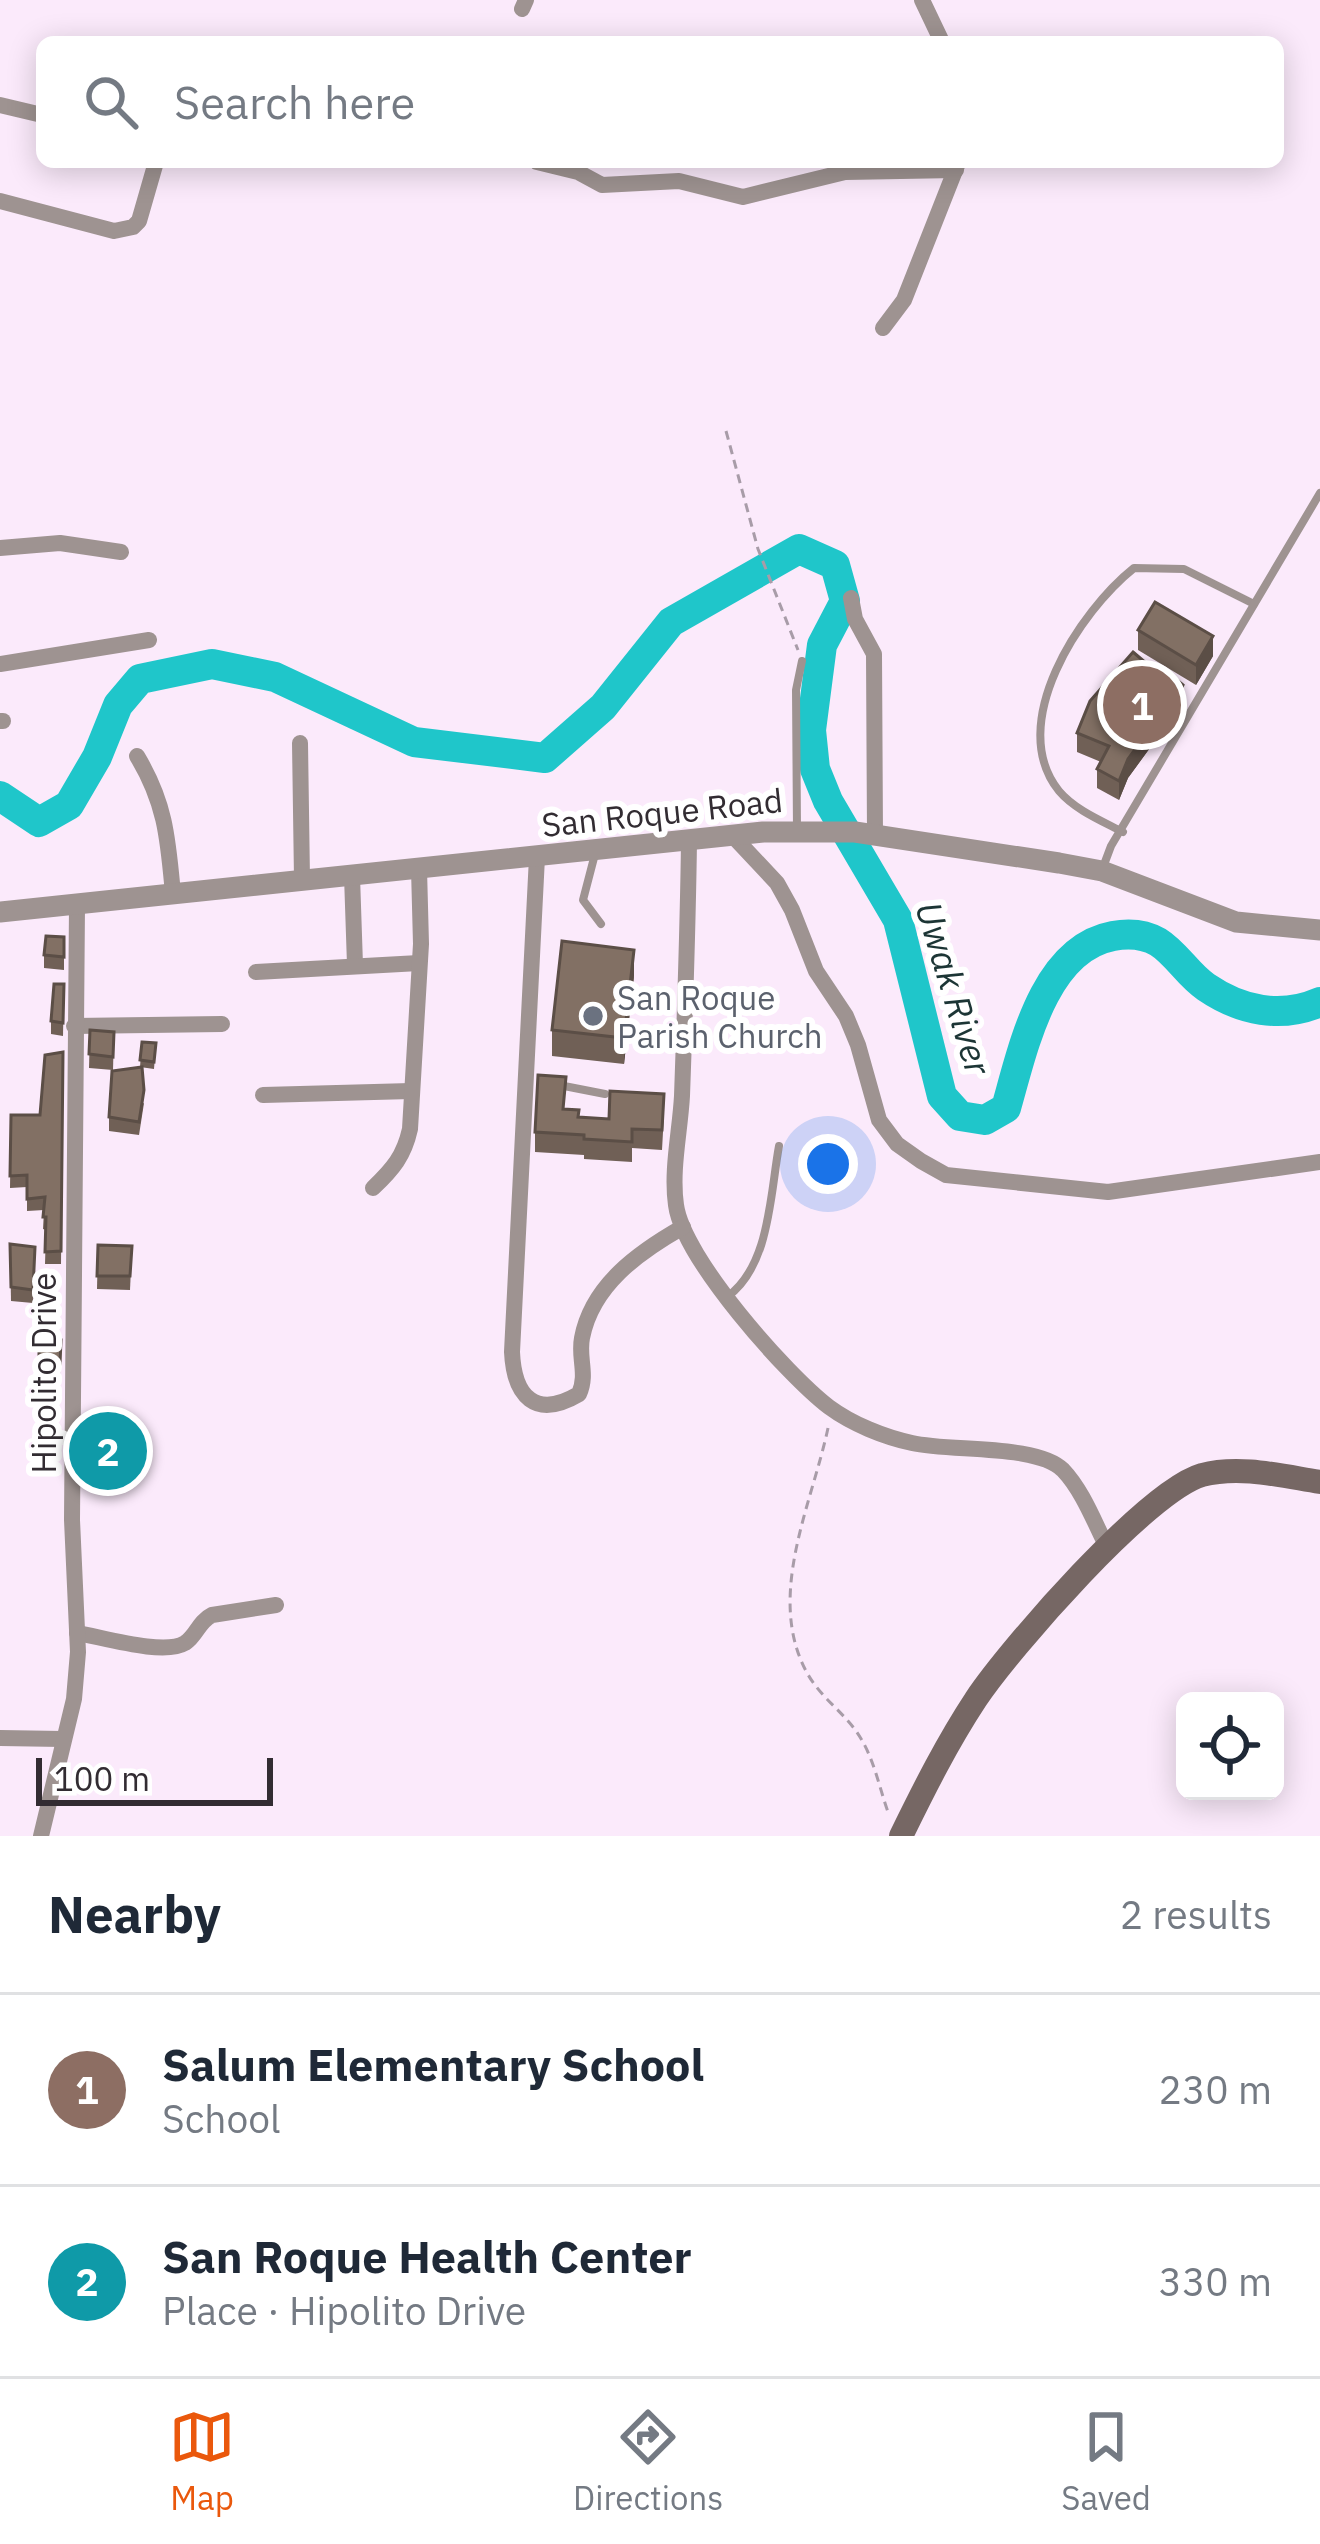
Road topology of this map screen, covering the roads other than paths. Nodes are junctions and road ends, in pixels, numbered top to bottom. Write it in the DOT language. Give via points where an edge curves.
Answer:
graph roads {
  1 [pos="922,0"];
  2 [pos="939,36"];
  3 [pos="0,105"];
  4 [pos="36,114"];
  5 [pos="154,168"];
  6 [pos="562,168"];
  7 [pos="919,168"];
  8 [pos="956,168"];
  9 [pos="0,201"];
  10 [pos="884,328"];
  11 [pos="1320,493"];
  12 [pos="0,548"];
  13 [pos="121,552"];
  14 [pos="850,598"];
  15 [pos="1254,604"];
  16 [pos="148,640"];
  17 [pos="802,661"];
  18 [pos="0,664"];
  19 [pos="299,743"];
  20 [pos="137,756"];
  21 [pos="797,831"];
  22 [pos="1123,832"];
  23 [pos="865,834"];
  24 [pos="732,835"];
  25 [pos="689,840"];
  26 [pos="595,853"];
  27 [pos="537,857"];
  28 [pos="419,869"];
  29 [pos="1102,872"];
  30 [pos="352,876"];
  31 [pos="302,879"];
  32 [pos="173,894"];
  33 [pos="77,906"];
  34 [pos="0,912"];
  35 [pos="601,924"];
  36 [pos="1320,930"];
  37 [pos="418,963"];
  38 [pos="355,965"];
  39 [pos="256,972"];
  40 [pos="222,1024"];
  41 [pos="74,1026"];
  42 [pos="525,1078"];
  43 [pos="411,1091"];
  44 [pos="605,1094"];
  45 [pos="263,1095"];
  46 [pos="779,1146"];
  47 [pos="1320,1162"];
  48 [pos="373,1188"];
  49 [pos="682,1227"];
  50 [pos="725,1298"];
  51 [pos="1320,1482"];
  52 [pos="1108,1549"];
  53 [pos="276,1605"];
  54 [pos="77,1634"];
  55 [pos="0,1738"];
  56 [pos="62,1739"];
  57 [pos="895,1828"];
  58 [pos="41,1836"];
  1 -- 2 [label="street"];
  3 -- 4 [label="street"];
  5 -- 9 [label="street" via="140,221 124,230"];
  6 -- 7 [label="street" via="602,185 680,181 743,196 844,172"];
  8 -- 10 [label="street" via="904,300"];
  11 -- 15 [label="lane"];
  12 -- 13 [label="street" via="61,543"];
  14 -- 23 [label="street" via="874,654"];
  15 -- 22 [label="lane"];
  15 -- 22 [label="lane" via="1184,569 1134,568 1071,640 1045,701 1042,752 1060,791"];
  16 -- 18 [label="street"];
  17 -- 21 [label="lane"];
  19 -- 31 [label="street"];
  20 -- 32 [label="street" via="164,812"];
  21 -- 23 [label="street, San Roque Road"];
  21 -- 24 [label="street, San Roque Road"];
  22 -- 29 [label="lane"];
  23 -- 29 [label="street, San Roque Road"];
  24 -- 25 [label="street, San Roque Road"];
  24 -- 47 [label="street" via="792,910 815,971 859,1045 879,1120 897,1144 946,1175 1108,1192"];
  25 -- 26 [label="street, San Roque Road"];
  25 -- 49 [label="street" via="675,1176"];
  26 -- 27 [label="street, San Roque Road"];
  26 -- 35 [label="lane" via="583,900"];
  27 -- 28 [label="street, San Roque Road"];
  27 -- 42 [label="street"];
  28 -- 30 [label="street, San Roque Road"];
  28 -- 37 [label="street"];
  29 -- 36 [label="street, San Roque Road" via="1236,922"];
  30 -- 31 [label="street, San Roque Road"];
  30 -- 38 [label="street"];
  31 -- 32 [label="street, San Roque Road"];
  32 -- 33 [label="street, San Roque Road"];
  33 -- 34 [label="street, San Roque Road"];
  33 -- 41 [label="street, Hipolito Drive"];
  37 -- 38 [label="street"];
  37 -- 43 [label="street"];
  38 -- 39 [label="street"];
  40 -- 41 [label="street"];
  41 -- 54 [label="street, Hipolito Drive"];
  42 -- 44 [label="lane"];
  42 -- 49 [label="street" via="512,1352 514,1382 524,1395 555,1404 579,1394 581,1342 597,1300 642,1251"];
  43 -- 45 [label="street"];
  43 -- 48 [label="street" via="405,1150"];
  46 -- 50 [label="lane" via="756,1261"];
  49 -- 50 [label="street"];
  50 -- 52 [label="street" via="799,1381 866,1427 909,1443 1038,1456 1059,1466"];
  51 -- 52 [label="main road" via="1206,1474 1169,1491"];
  52 -- 57 [label="main road" via="978,1695"];
  53 -- 54 [label="street" via="212,1615 175,1647"];
  54 -- 56 [label="street, Hipolito Drive" via="74,1699"];
  55 -- 56 [label="street"];
  56 -- 58 [label="street, Hipolito Drive"];
}
